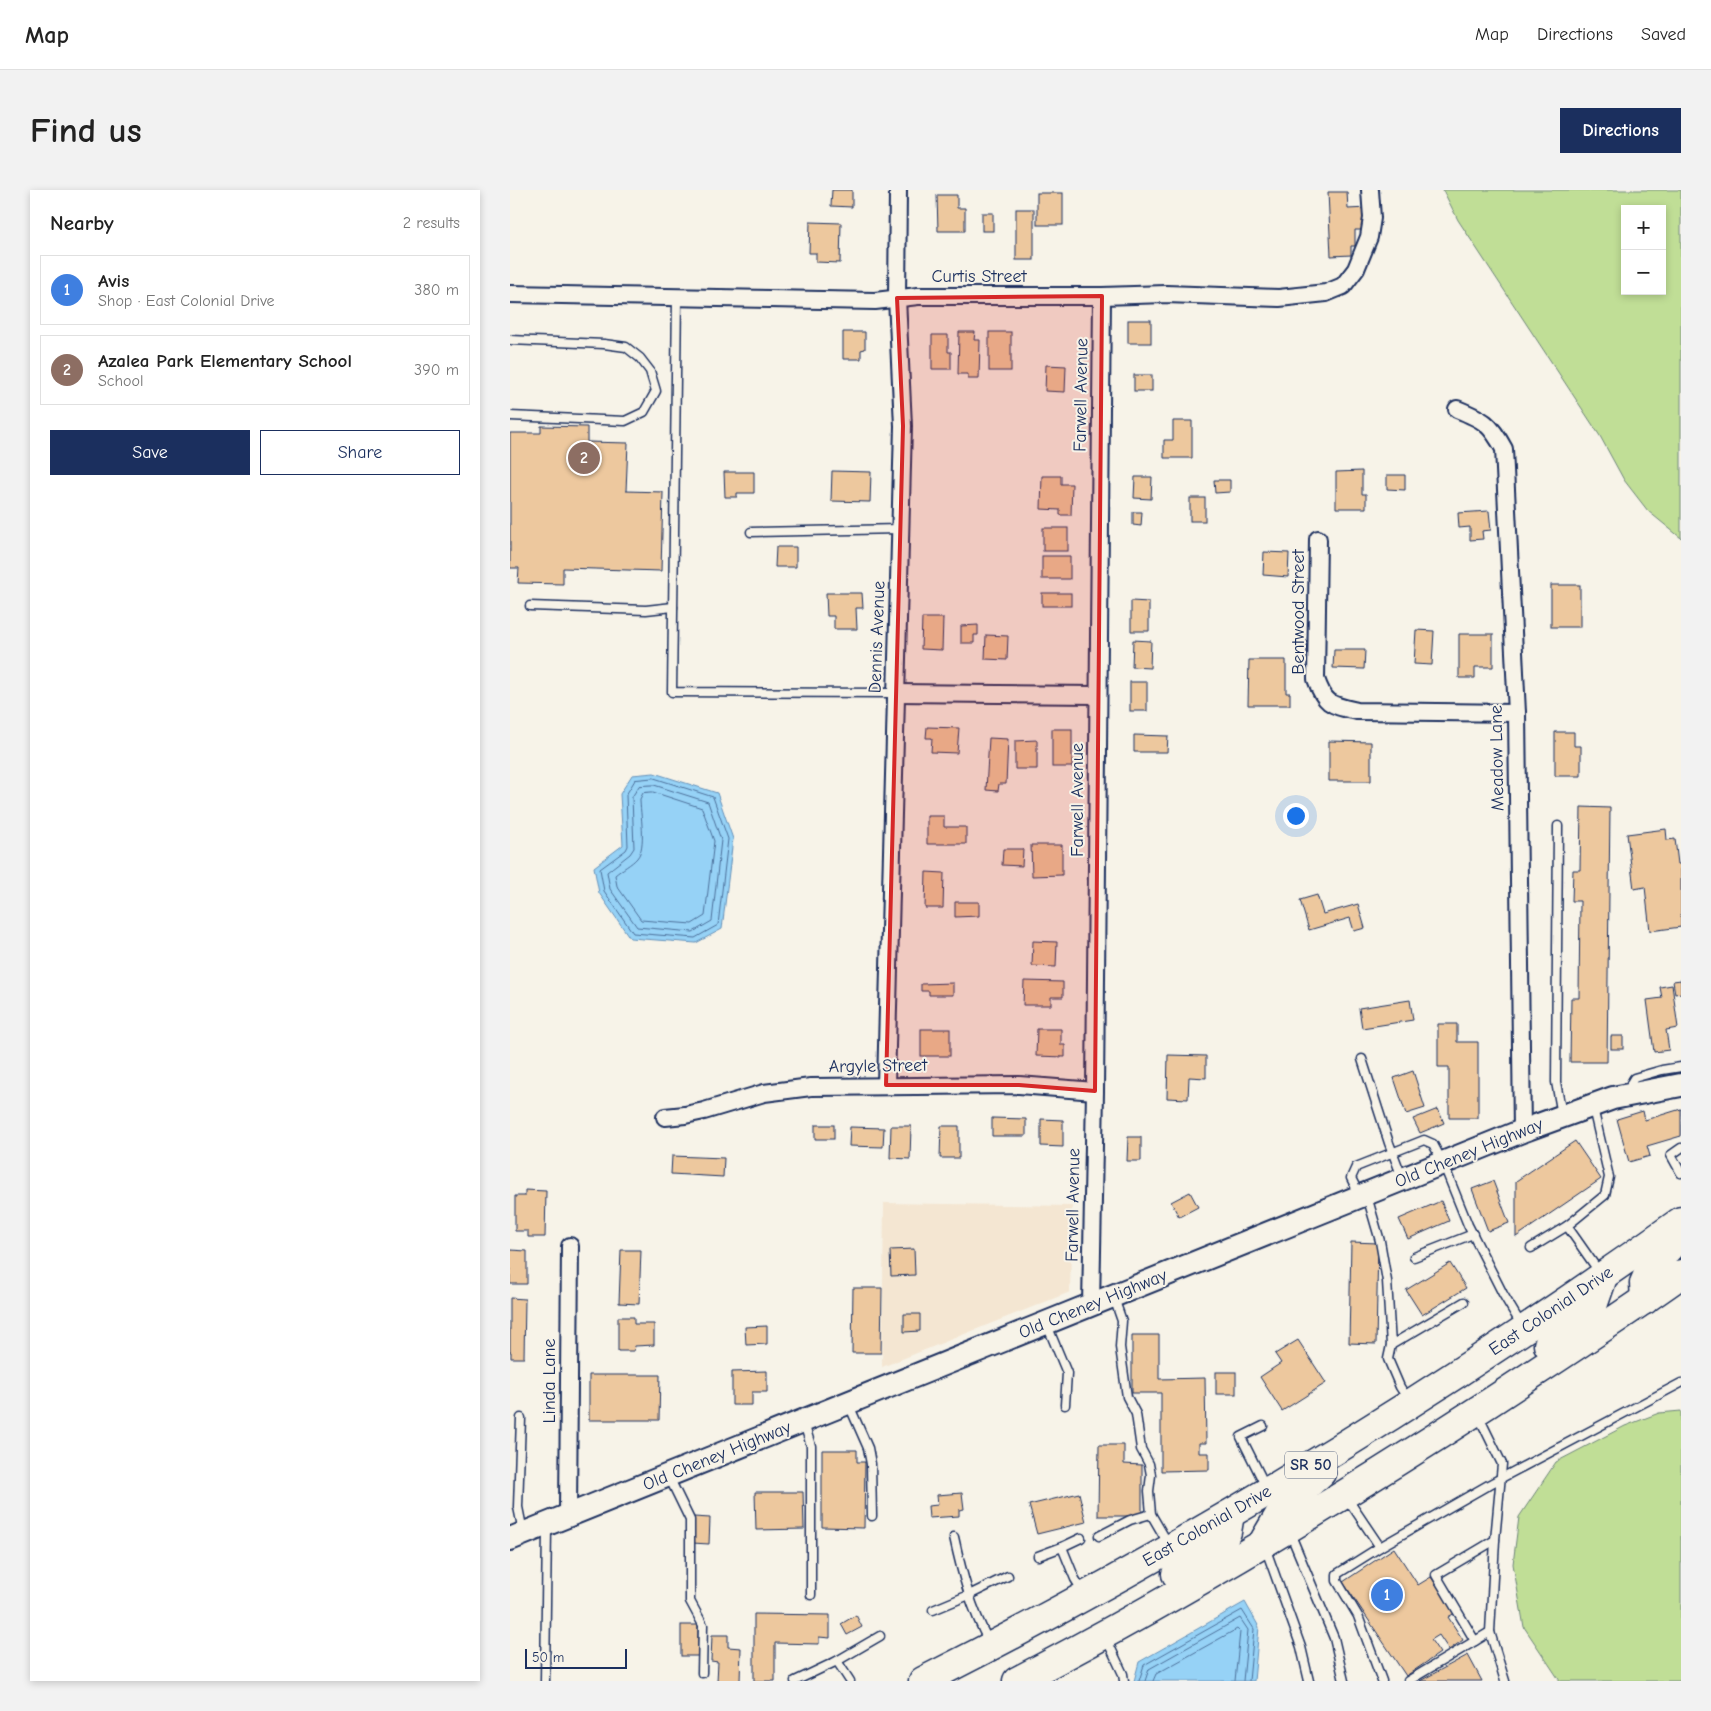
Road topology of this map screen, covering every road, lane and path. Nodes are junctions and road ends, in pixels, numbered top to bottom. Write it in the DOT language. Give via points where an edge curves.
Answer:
graph roads {
  1 [pos="898,190"];
  2 [pos="1370,190"];
  3 [pos="510,294"];
  4 [pos="1102,296"];
  5 [pos="677,297"];
  6 [pos="897,298"];
  7 [pos="510,340"];
  8 [pos="1457,409"];
  9 [pos="510,416"];
  10 [pos="900,529"];
  11 [pos="751,532"];
  12 [pos="1318,539"];
  13 [pos="530,606"];
  14 [pos="673,607"];
  15 [pos="895,692"];
  16 [pos="1098,695"];
  17 [pos="1517,712"];
  18 [pos="1558,826"];
  19 [pos="1362,1059"];
  20 [pos="1681,1067"];
  21 [pos="1681,1085"];
  22 [pos="886,1086"];
  23 [pos="1095,1090"];
  24 [pos="1632,1095"];
  25 [pos="1592,1106"];
  26 [pos="665,1117"];
  27 [pos="1562,1117"];
  28 [pos="1522,1131"];
  29 [pos="1681,1148"];
  30 [pos="1393,1152"];
  31 [pos="1443,1163"];
  32 [pos="1681,1173"];
  33 [pos="1403,1179"];
  34 [pos="1363,1195"];
  35 [pos="1681,1221"];
  36 [pos="1567,1226"];
  37 [pos="1473,1234"];
  38 [pos="1681,1235"];
  39 [pos="570,1246"];
  40 [pos="1531,1248"];
  41 [pos="1414,1257"];
  42 [pos="1681,1274"];
  43 [pos="1602,1277"];
  44 [pos="1113,1296"];
  45 [pos="1645,1300"];
  46 [pos="1464,1302"];
  47 [pos="1091,1305"];
  48 [pos="1046,1323"];
  49 [pos="1524,1330"];
  50 [pos="1391,1345"];
  51 [pos="1681,1384"];
  52 [pos="848,1403"];
  53 [pos="1065,1404"];
  54 [pos="1411,1404"];
  55 [pos="1482,1407"];
  56 [pos="521,1418"];
  57 [pos="804,1421"];
  58 [pos="1262,1426"];
  59 [pos="1373,1428"];
  60 [pos="668,1475"];
  61 [pos="1502,1478"];
  62 [pos="1269,1490"];
  63 [pos="1345,1494"];
  64 [pos="1151,1514"];
  65 [pos="1230,1514"];
  66 [pos="872,1516"];
  67 [pos="558,1520"];
  68 [pos="1288,1528"];
  69 [pos="517,1536"];
  70 [pos="1100,1536"];
  71 [pos="954,1537"];
  72 [pos="1081,1538"];
  73 [pos="1496,1540"];
  74 [pos="1263,1543"];
  75 [pos="1062,1547"];
  76 [pos="1380,1547"];
  77 [pos="1171,1548"];
  78 [pos="1038,1556"];
  79 [pos="1008,1576"];
  80 [pos="811,1595"];
  81 [pos="969,1595"];
  82 [pos="1085,1595"];
  83 [pos="933,1610"];
  84 [pos="1109,1631"];
  85 [pos="1490,1632"];
  86 [pos="880,1636"];
  87 [pos="1475,1641"];
  88 [pos="991,1646"];
  89 [pos="837,1661"];
  90 [pos="702,1673"];
  91 [pos="545,1681"];
  92 [pos="796,1681"];
  93 [pos="850,1681"];
  94 [pos="923,1681"];
  95 [pos="1017,1681"];
  96 [pos="1124,1681"];
  97 [pos="1309,1681"];
  98 [pos="1344,1681"];
  99 [pos="1382,1681"];
  100 [pos="1408,1681"];
  101 [pos="1505,1681"];
  1 -- 6 [label="street, Dennis Avenue"];
  2 -- 4 [label="street, Curtis Street" via="1372,218 1369,237 1356,269 1343,286 1326,293 1279,298 1166,294"];
  3 -- 5 [label="street, Curtis Street"];
  4 -- 6 [label="street, Curtis Street"];
  4 -- 16 [label="street, Farwell Avenue"];
  5 -- 6 [label="street, Curtis Street" via="875,301"];
  5 -- 14 [label="lane"];
  6 -- 10 [label="street, Dennis Avenue" via="903,426"];
  7 -- 9 [label="lane" via="626,347 650,371 656,390 644,412 625,421"];
  8 -- 17 [label="street, Meadow Lane" via="1481,419 1495,433 1504,449"];
  10 -- 11 [label="lane"];
  10 -- 15 [label="street, Dennis Avenue"];
  12 -- 17 [label="street, Bentwood Street" via="1316,679 1322,696 1335,706 1357,711"];
  13 -- 14 [label="lane" via="646,610"];
  14 -- 15 [label="lane" via="672,692"];
  15 -- 16 [label="street"];
  15 -- 22 [label="street, Dennis Avenue"];
  16 -- 23 [label="street, Farwell Avenue"];
  17 -- 28 [label="street, Meadow Lane"];
  18 -- 27 [label="lane" via="1556,1082"];
  19 -- 30 [label="lane"];
  20 -- 24 [label="lane" via="1634,1078 1631,1082"];
  21 -- 24 [label="street, Old Cheney Highway"];
  22 -- 23 [label="street, Argyle Street" via="1019,1085"];
  22 -- 26 [label="street, Argyle Street" via="802,1088 764,1093 704,1111"];
  23 -- 47 [label="street, Farwell Avenue"];
  24 -- 25 [label="street, Old Cheney Highway"];
  25 -- 27 [label="street, Old Cheney Highway"];
  25 -- 36 [label="lane" via="1609,1177 1605,1195"];
  27 -- 28 [label="street, Old Cheney Highway"];
  28 -- 31 [label="street, Old Cheney Highway"];
  29 -- 32 [label="lane" via="1671,1155"];
  30 -- 31 [label="lane" via="1424,1140 1433,1144"];
  30 -- 33 [label="lane"];
  30 -- 34 [label="lane" via="1356,1167 1351,1178"];
  31 -- 33 [label="street, Old Cheney Highway"];
  31 -- 37 [label="lane"];
  33 -- 34 [label="street, Old Cheney Highway"];
  34 -- 44 [label="street, Old Cheney Highway"];
  34 -- 50 [label="lane" via="1380,1241 1387,1281"];
  35 -- 43 [label="highway, East Colonial Drive / SR 50"];
  36 -- 40 [label="lane"];
  36 -- 43 [label="lane"];
  37 -- 41 [label="lane"];
  37 -- 49 [label="lane"];
  38 -- 45 [label="highway" via="1652,1266 1644,1283"];
  39 -- 67 [label="street, Linda Lane"];
  42 -- 45 [label="highway, SR 50"];
  43 -- 49 [label="highway, East Colonial Drive / SR 50"];
  43 -- 55 [label="highway" via="1594,1303 1576,1325 1490,1387"];
  44 -- 47 [label="street, Old Cheney Highway"];
  44 -- 64 [label="lane" via="1122,1321 1120,1347 1127,1397 1136,1414 1141,1449 1151,1474"];
  45 -- 55 [label="highway, SR 50"];
  46 -- 50 [label="lane"];
  47 -- 48 [label="street, Old Cheney Highway"];
  48 -- 52 [label="street, Old Cheney Highway"];
  48 -- 53 [label="lane" via="1067,1373"];
  49 -- 54 [label="highway, East Colonial Drive / SR 50"];
  50 -- 54 [label="lane" via="1388,1359"];
  51 -- 61 [label="lane"];
  52 -- 57 [label="street, Old Cheney Highway"];
  52 -- 66 [label="lane" via="868,1448"];
  54 -- 59 [label="highway, East Colonial Drive / SR 50"];
  55 -- 61 [label="lane" via="1502,1464"];
  55 -- 63 [label="highway, SR 50"];
  56 -- 69 [label="lane"];
  57 -- 60 [label="street, Old Cheney Highway"];
  57 -- 80 [label="lane" via="811,1446"];
  58 -- 62 [label="lane" via="1241,1437"];
  59 -- 62 [label="highway, East Colonial Drive / SR 50"];
  59 -- 74 [label="highway" via="1295,1496"];
  60 -- 67 [label="street, Old Cheney Highway"];
  60 -- 90 [label="lane" via="690,1520 690,1601 703,1624"];
  61 -- 73 [label="lane"];
  61 -- 76 [label="lane"];
  62 -- 65 [label="highway, East Colonial Drive / SR 50"];
  63 -- 68 [label="highway, SR 50"];
  63 -- 76 [label="lane"];
  64 -- 70 [label="lane" via="1130,1520"];
  64 -- 77 [label="lane"];
  65 -- 77 [label="highway, East Colonial Drive / SR 50"];
  65 -- 84 [label="highway" via="1227,1532 1220,1545 1118,1613"];
  67 -- 69 [label="street, Old Cheney Highway"];
  67 -- 91 [label="lane"];
  68 -- 74 [label="highway, SR 50"];
  68 -- 98 [label="lane" via="1334,1638"];
  71 -- 81 [label="lane"];
  72 -- 75 [label="lane"];
  73 -- 85 [label="lane"];
  73 -- 87 [label="lane" via="1436,1575"];
  74 -- 84 [label="highway, SR 50"];
  74 -- 97 [label="lane" via="1301,1647"];
  75 -- 78 [label="lane"];
  75 -- 82 [label="lane"];
  76 -- 99 [label="lane" via="1337,1574 1337,1581 1358,1616"];
  77 -- 82 [label="highway, East Colonial Drive / SR 50"];
  79 -- 81 [label="lane"];
  81 -- 83 [label="lane"];
  81 -- 88 [label="lane"];
  82 -- 88 [label="highway, East Colonial Drive / SR 50"];
  84 -- 95 [label="highway, SR 50"];
  84 -- 96 [label="lane"];
  85 -- 87 [label="lane"];
  85 -- 101 [label="lane"];
  86 -- 89 [label="lane"];
  87 -- 100 [label="lane"];
  88 -- 94 [label="highway, East Colonial Drive / SR 50"];
  89 -- 92 [label="lane"];
  89 -- 93 [label="lane"];
}
